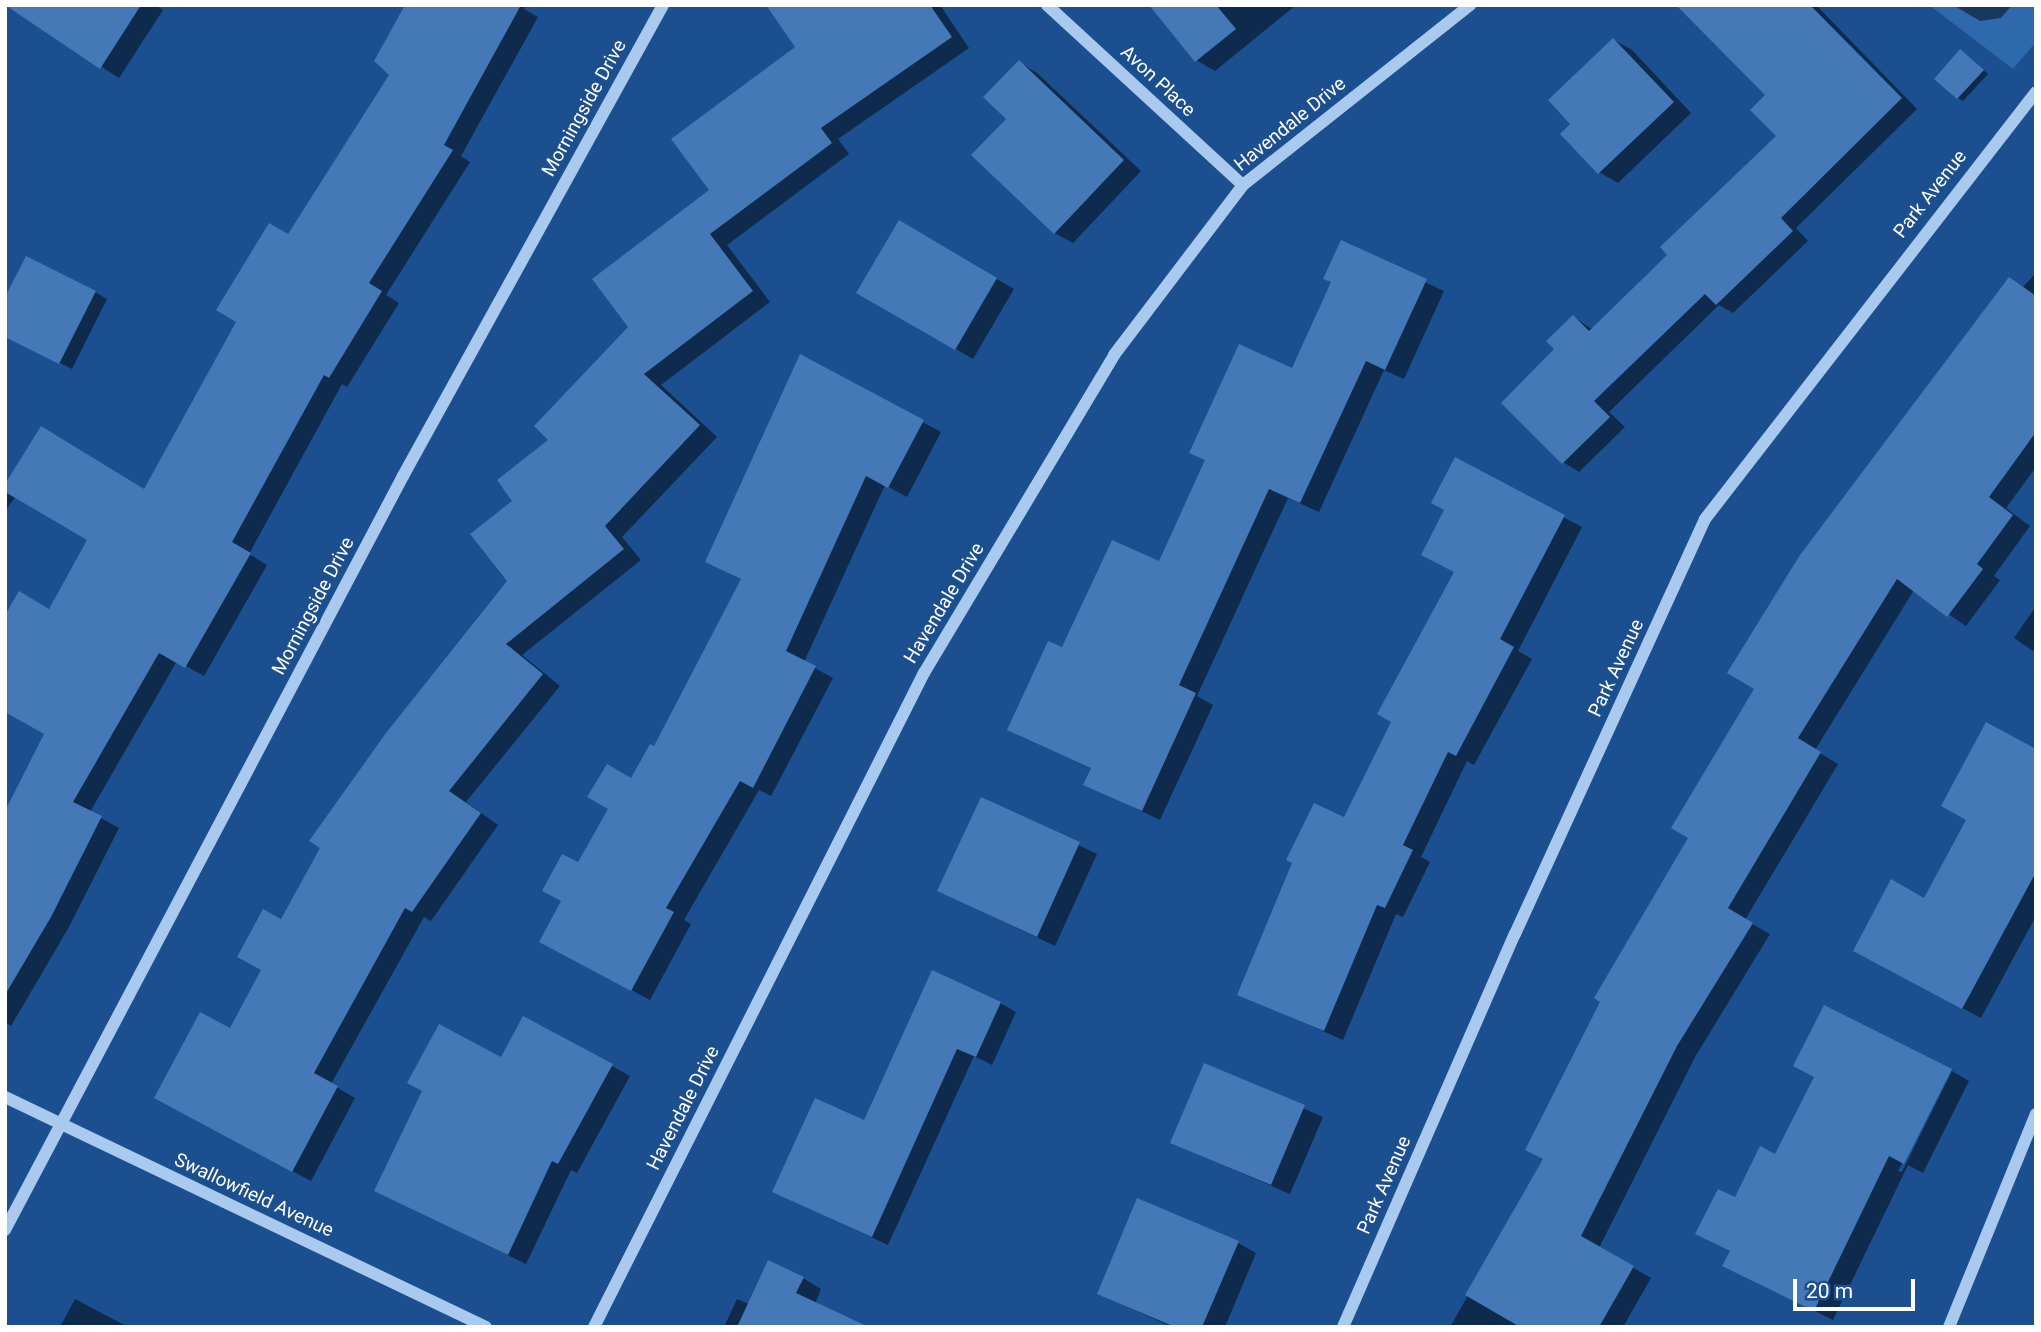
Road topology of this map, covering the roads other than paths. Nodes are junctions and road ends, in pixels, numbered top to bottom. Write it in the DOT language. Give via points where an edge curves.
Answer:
graph roads {
  1 [pos="663,5"];
  2 [pos="1047,5"];
  3 [pos="1470,5"];
  4 [pos="2036,92"];
  5 [pos="1243,185"];
  6 [pos="5,1097"];
  7 [pos="2036,1114"];
  8 [pos="61,1125"];
  9 [pos="5,1230"];
  10 [pos="486,1327"];
  11 [pos="594,1327"];
  12 [pos="1343,1327"];
  13 [pos="1949,1327"];
  1 -- 8 [label="street, Morningside Drive" via="403,476"];
  2 -- 5 [label="street, Avon Place"];
  3 -- 5 [label="street, Havendale Drive"];
  4 -- 12 [label="street, Park Avenue" via="1705,519 1515,934"];
  5 -- 11 [label="street, Havendale Drive" via="1114,355 925,673"];
  6 -- 8 [label="street, Swallowfield Avenue"];
  7 -- 13 [label="street"];
  8 -- 9 [label="street, Morningside Drive"];
  8 -- 10 [label="street, Swallowfield Avenue"];
}
